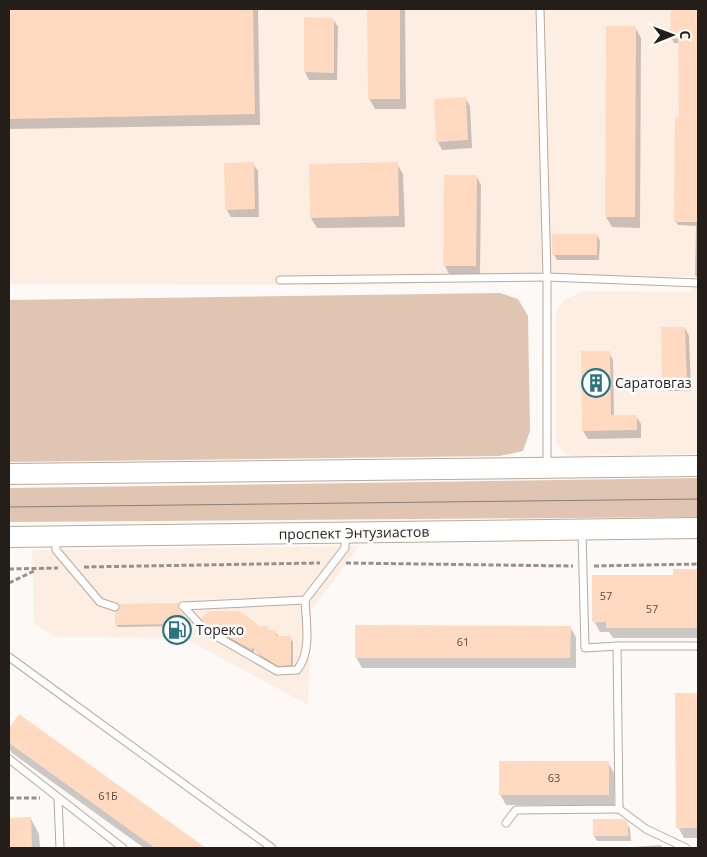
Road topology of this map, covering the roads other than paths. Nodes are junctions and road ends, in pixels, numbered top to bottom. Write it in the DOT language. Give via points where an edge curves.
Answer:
graph roads {
  1 [pos="540,9"];
  2 [pos="547,277"];
  3 [pos="280,280"];
  4 [pos="698,283"];
  5 [pos="698,466"];
  6 [pos="547,468"];
  7 [pos="9,474"];
  8 [pos="698,528"];
  9 [pos="582,529"];
  10 [pos="345,533"];
  11 [pos="56,536"];
  12 [pos="9,537"];
  13 [pos="305,600"];
  14 [pos="115,607"];
  15 [pos="617,646"];
  16 [pos="698,646"];
  17 [pos="9,657"];
  18 [pos="9,759"];
  19 [pos="58,798"];
  20 [pos="619,809"];
  21 [pos="506,823"];
  22 [pos="60,848"];
  23 [pos="123,848"];
  24 [pos="272,848"];
  25 [pos="684,848"];
  1 -- 2 [label="lane"];
  2 -- 3 [label="lane"];
  2 -- 4 [label="lane"];
  2 -- 6 [label="lane"];
  5 -- 6 [label="main road"];
  6 -- 7 [label="main road"];
  8 -- 9 [label="main road, проспект Энтузиастов"];
  9 -- 10 [label="main road, проспект Энтузиастов"];
  9 -- 15 [label="lane" via="585,648"];
  10 -- 11 [label="main road, проспект Энтузиастов"];
  10 -- 13 [label="lane" via="345,548"];
  11 -- 12 [label="main road, проспект Энтузиастов"];
  11 -- 14 [label="lane" via="56,550 70,567 100,602"];
  13 -- 13 [label="lane" via="193,606 184,606 204,628 277,671 296,670 302,663 306,652"];
  15 -- 16 [label="lane"];
  15 -- 20 [label="lane"];
  17 -- 24 [label="lane"];
  18 -- 19 [label="lane"];
  19 -- 22 [label="lane"];
  19 -- 23 [label="lane"];
  20 -- 21 [label="lane" via="516,810"];
  20 -- 25 [label="lane" via="646,829"];
}
